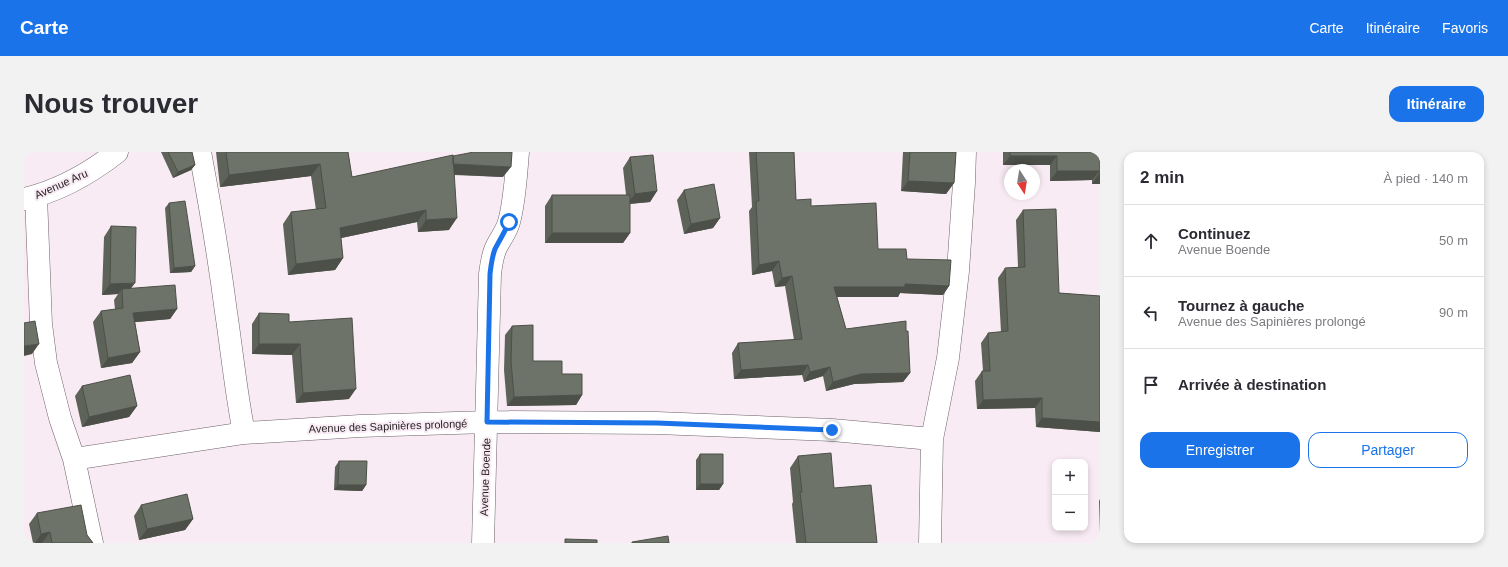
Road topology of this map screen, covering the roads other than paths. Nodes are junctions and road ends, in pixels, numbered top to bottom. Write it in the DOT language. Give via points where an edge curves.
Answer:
graph roads {
  1 [pos="117,152"];
  2 [pos="200,152"];
  3 [pos="518,152"];
  4 [pos="965,152"];
  5 [pos="30,198"];
  6 [pos="487,422"];
  7 [pos="244,433"];
  8 [pos="932,438"];
  9 [pos="74,459"];
  10 [pos="92,543"];
  11 [pos="483,543"];
  12 [pos="930,543"];
  1 -- 5 [label="street, Avenue Aru" via="82,177"];
  2 -- 7 [label="street"];
  3 -- 6 [label="street, Avenue Boende" via="509,222 495,249 490,267"];
  4 -- 8 [label="street" via="958,271 948,358"];
  5 -- 9 [label="street" via="46,364"];
  6 -- 7 [label="street, Avenue des Sapinières prolongé"];
  6 -- 8 [label="street, Avenue des Sapinières prolongé" via="657,423 832,430"];
  6 -- 11 [label="street, Avenue Boende"];
  7 -- 9 [label="street, Avenue des Sapinières prolongé"];
  8 -- 12 [label="street"];
  9 -- 10 [label="street"];
}
